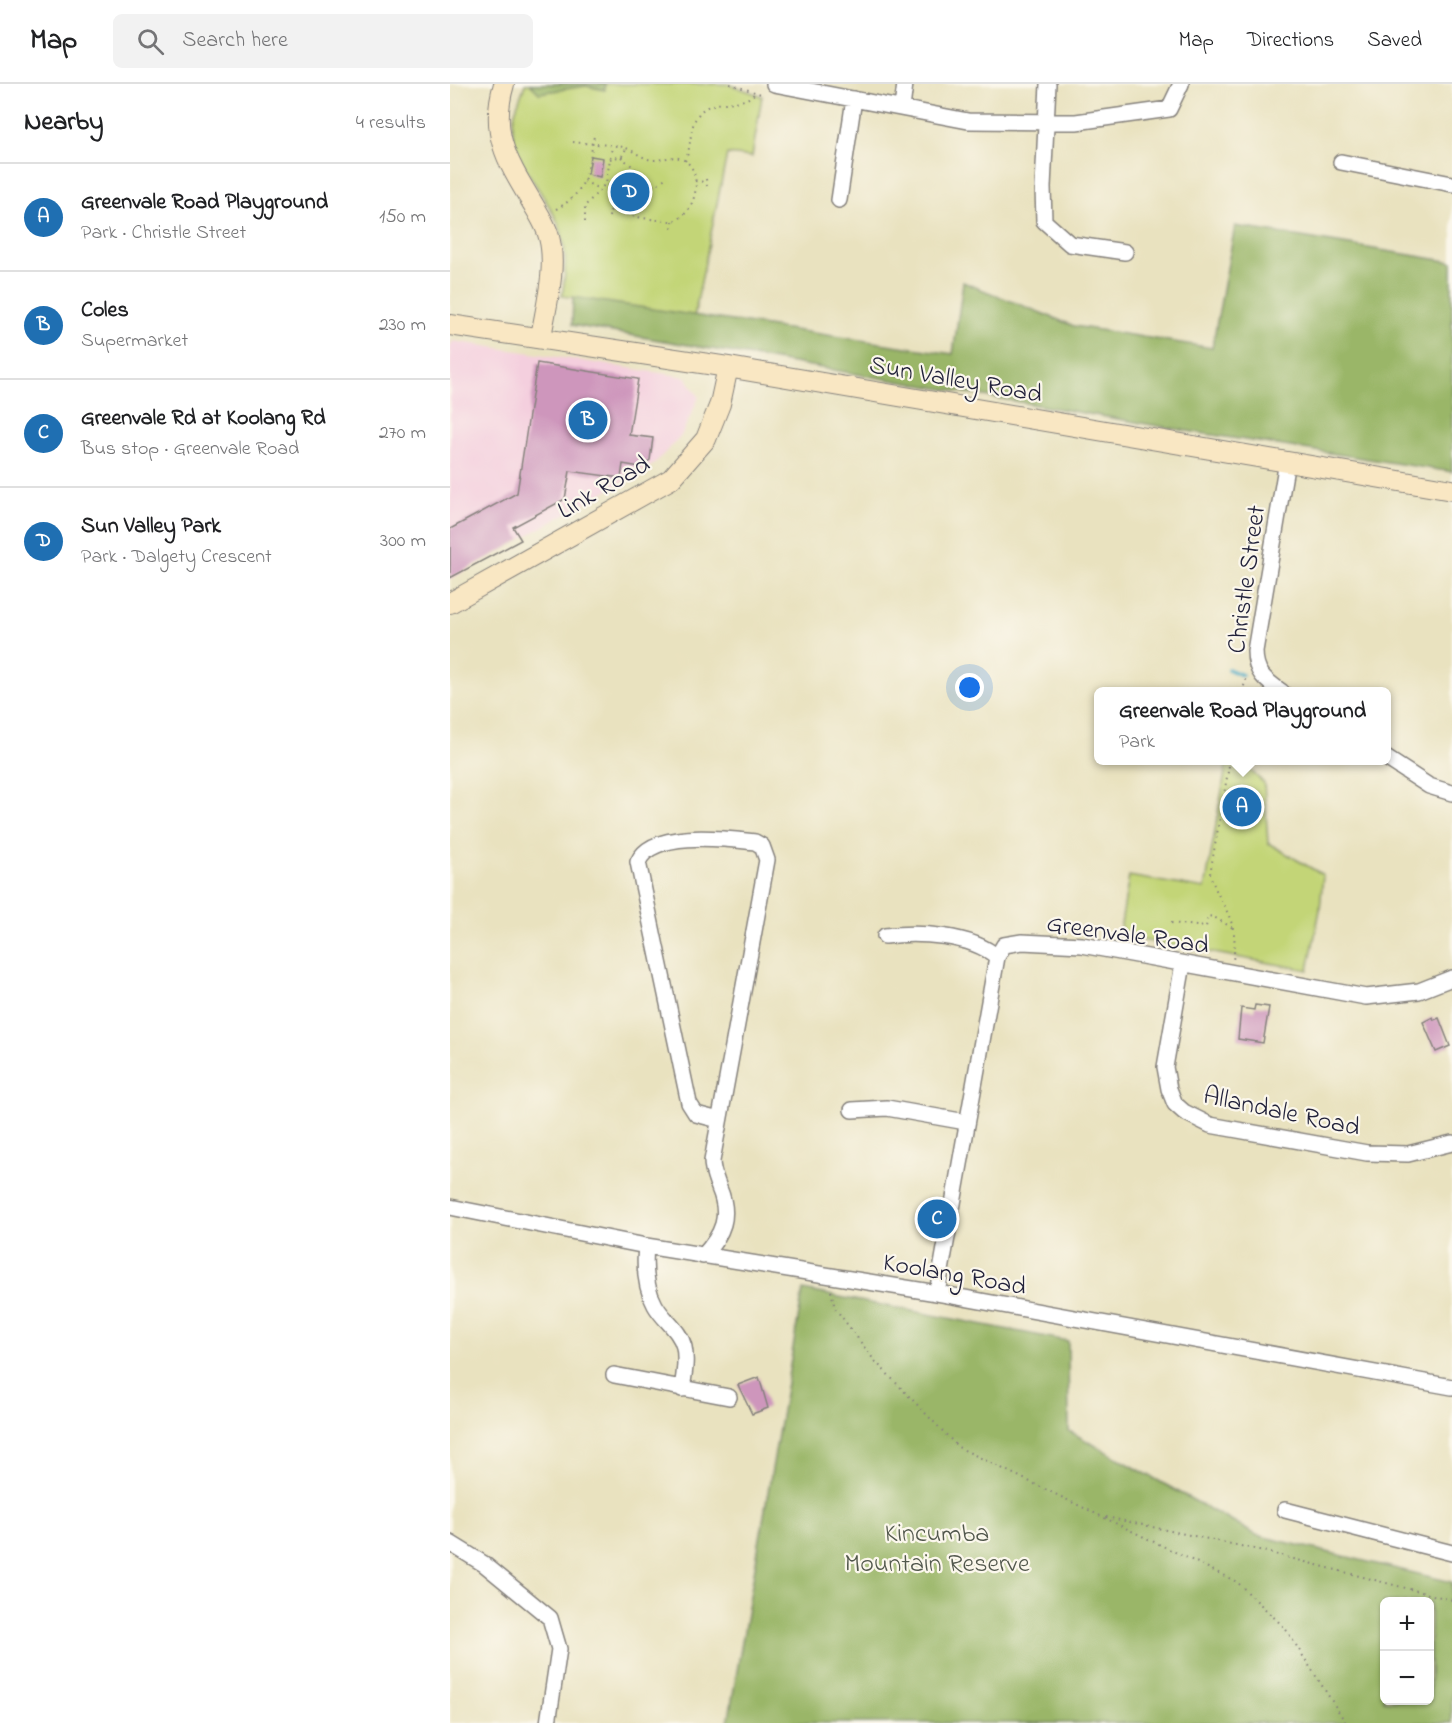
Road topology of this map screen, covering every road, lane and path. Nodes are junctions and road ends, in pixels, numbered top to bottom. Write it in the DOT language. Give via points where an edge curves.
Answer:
graph roads {
  1 [pos="504,84"];
  2 [pos="774,84"];
  3 [pos="905,84"];
  4 [pos="1048,84"];
  5 [pos="1181,84"];
  6 [pos="754,93"];
  7 [pos="854,99"];
  8 [pos="902,108"];
  9 [pos="1046,122"];
  10 [pos="594,136"];
  11 [pos="573,142"];
  12 [pos="592,144"];
  13 [pos="612,147"];
  14 [pos="626,148"];
  15 [pos="621,157"];
  16 [pos="610,159"];
  17 [pos="685,161"];
  18 [pos="1341,162"];
  19 [pos="667,176"];
  20 [pos="640,177"];
  21 [pos="584,181"];
  22 [pos="695,181"];
  23 [pos="706,182"];
  24 [pos="606,183"];
  25 [pos="1452,184"];
  26 [pos="635,185"];
  27 [pos="648,186"];
  28 [pos="598,189"];
  29 [pos="838,200"];
  30 [pos="622,207"];
  31 [pos="539,215"];
  32 [pos="635,216"];
  33 [pos="609,218"];
  34 [pos="673,221"];
  35 [pos="585,222"];
  36 [pos="672,228"];
  37 [pos="1125,252"];
  38 [pos="450,325"];
  39 [pos="541,337"];
  40 [pos="728,367"];
  41 [pos="1287,461"];
  42 [pos="1452,490"];
  43 [pos="450,603"];
  44 [pos="1275,687"];
  45 [pos="1391,761"];
  46 [pos="1229,765"];
  47 [pos="1452,793"];
  48 [pos="1170,923"];
  49 [pos="1236,930"];
  50 [pos="885,936"];
  51 [pos="997,957"];
  52 [pos="1183,964"];
  53 [pos="1231,972"];
  54 [pos="1452,978"];
  55 [pos="852,1110"];
  56 [pos="719,1120"];
  57 [pos="966,1122"];
  58 [pos="1452,1143"];
  59 [pos="450,1208"];
  60 [pos="646,1246"];
  61 [pos="703,1256"];
  62 [pos="830,1276"];
  63 [pos="937,1293"];
  64 [pos="614,1375"];
  65 [pos="1452,1387"];
  66 [pos="682,1389"];
  67 [pos="729,1397"];
  68 [pos="1285,1510"];
  69 [pos="1101,1516"];
  70 [pos="450,1543"];
  71 [pos="1452,1553"];
  72 [pos="1452,1600"];
  73 [pos="548,1723"];
  74 [pos="1346,1723"];
  1 -- 31 [label="street" via="498,109 499,136"];
  2 -- 7 [label="street"];
  3 -- 8 [label="street"];
  4 -- 9 [label="street"];
  5 -- 9 [label="street" via="1169,109 1076,122"];
  6 -- 17 [label="path" via="702,110 696,117"];
  7 -- 8 [label="street"];
  7 -- 29 [label="street"];
  8 -- 9 [label="street" via="968,121"];
  9 -- 37 [label="street" via="1044,220 1070,244"];
  10 -- 12 [label="path"];
  11 -- 12 [label="path"];
  12 -- 13 [label="path"];
  12 -- 21 [label="path"];
  13 -- 14 [label="path"];
  13 -- 16 [label="path"];
  14 -- 15 [label="path"];
  14 -- 17 [label="path" via="650,159 671,157"];
  15 -- 16 [label="path"];
  15 -- 20 [label="path"];
  16 -- 24 [label="path"];
  17 -- 22 [label="path"];
  18 -- 25 [label="street"];
  19 -- 27 [label="path"];
  20 -- 26 [label="path"];
  20 -- 27 [label="path"];
  21 -- 28 [label="path"];
  21 -- 31 [label="path" via="573,199"];
  22 -- 23 [label="path"];
  22 -- 34 [label="path" via="690,208"];
  24 -- 28 [label="path"];
  24 -- 30 [label="path" via="616,191"];
  26 -- 27 [label="path"];
  26 -- 32 [label="path"];
  28 -- 35 [label="path" via="585,206"];
  30 -- 32 [label="path"];
  30 -- 33 [label="path" via="610,211"];
  31 -- 39 [label="street" via="549,236 552,258"];
  32 -- 34 [label="path"];
  34 -- 36 [label="path"];
  38 -- 39 [label="street, Sun Valley Road"];
  39 -- 40 [label="street, Sun Valley Road"];
  40 -- 41 [label="street, Sun Valley Road"];
  40 -- 43 [label="street, Link Road" via="720,404 706,439 671,479"];
  41 -- 42 [label="street, Sun Valley Road"];
  41 -- 44 [label="street, Christle Street" via="1255,651 1262,677"];
  45 -- 47 [label="street" via="1430,786"];
  46 -- 49 [label="path" via="1210,874"];
  48 -- 49 [label="path" via="1206,927 1208,916"];
  49 -- 53 [label="path"];
  50 -- 51 [label="street" via="912,933 971,943 987,948"];
  51 -- 52 [label="street, Greenvale Road" via="1000,948 1009,943 1054,943"];
  51 -- 57 [label="street"];
  52 -- 53 [label="street, Greenvale Road"];
  52 -- 58 [label="street, Allandale Road" via="1165,1067 1175,1104 1184,1113 1210,1125 1367,1153 1408,1154"];
  53 -- 54 [label="street, Greenvale Road" via="1365,997 1419,991"];
  55 -- 57 [label="street" via="887,1108"];
  56 -- 56 [label="street" via="767,860 762,846 755,842 698,837 649,848 638,862 689,1103 696,1114"];
  56 -- 61 [label="street" via="712,1166 726,1217 721,1233"];
  57 -- 63 [label="street"];
  59 -- 60 [label="street, Koolang Road"];
  60 -- 61 [label="street, Koolang Road"];
  60 -- 66 [label="street" via="645,1264 655,1305 684,1349"];
  61 -- 62 [label="street, Koolang Road"];
  62 -- 63 [label="street, Koolang Road"];
  62 -- 69 [label="path" via="835,1308 874,1360 958,1448"];
  63 -- 65 [label="street, Koolang Road"];
  64 -- 66 [label="street"];
  66 -- 67 [label="street"];
  68 -- 71 [label="street"];
  69 -- 72 [label="path" via="1260,1550"];
  69 -- 74 [label="path" via="1237,1582 1285,1628"];
  70 -- 73 [label="street" via="484,1564 550,1618 559,1649"];
}
